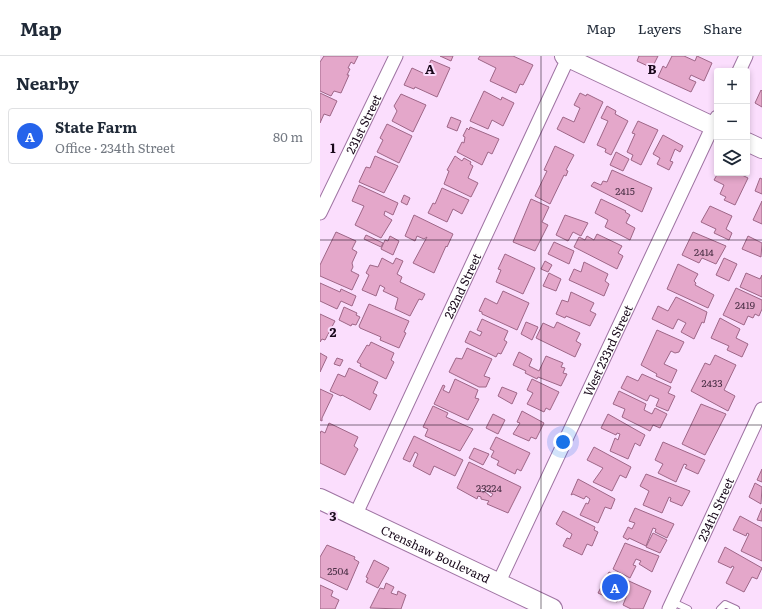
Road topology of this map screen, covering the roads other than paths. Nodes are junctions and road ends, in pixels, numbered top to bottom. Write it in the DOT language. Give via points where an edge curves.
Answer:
graph roads {
  1 [pos="396,56"];
  2 [pos="746,56"];
  3 [pos="567,57"];
  4 [pos="740,68"];
  5 [pos="714,123"];
  6 [pos="714,128"];
  7 [pos="750,143"];
  8 [pos="762,149"];
  9 [pos="320,213"];
  10 [pos="762,409"];
  11 [pos="320,499"];
  12 [pos="355,516"];
  13 [pos="498,584"];
  14 [pos="671,606"];
  15 [pos="552,609"];
  16 [pos="688,609"];
  17 [pos="720,609"];
  18 [pos="736,609"];
  1 -- 9 [label="street, 231st Street"];
  2 -- 4 [label="street"];
  3 -- 5 [label="street"];
  3 -- 12 [label="street, 232nd Street"];
  6 -- 13 [label="street, West 233rd Street"];
  7 -- 8 [label="street"];
  10 -- 14 [label="street, 234th Street"];
  11 -- 12 [label="main road, Crenshaw Boulevard"];
  12 -- 13 [label="main road, Crenshaw Boulevard"];
  13 -- 15 [label="main road, Crenshaw Boulevard"];
  14 -- 16 [label="lane"];
  17 -- 18 [label="lane" via="726,604"];
}
